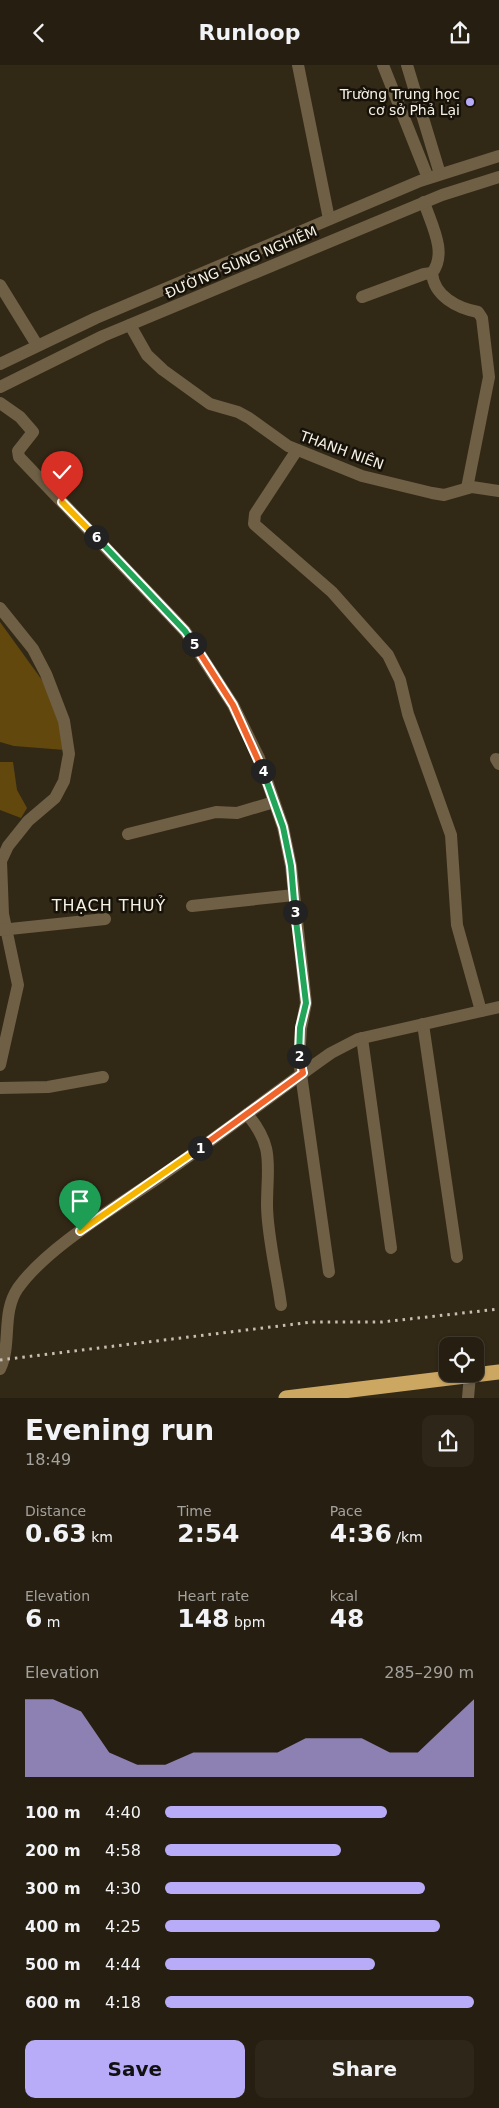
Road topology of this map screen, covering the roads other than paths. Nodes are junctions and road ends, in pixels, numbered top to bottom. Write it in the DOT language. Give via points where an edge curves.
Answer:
graph roads {
  1 [pos="298,65"];
  2 [pos="383,65"];
  3 [pos="407,65"];
  4 [pos="499,156"];
  5 [pos="434,176"];
  6 [pos="499,177"];
  7 [pos="424,202"];
  8 [pos="330,219"];
  9 [pos="432,273"];
  10 [pos="0,285"];
  11 [pos="362,297"];
  12 [pos="130,325"];
  13 [pos="37,345"];
  14 [pos="0,365"];
  15 [pos="494,377"];
  16 [pos="0,387"];
  17 [pos="0,403"];
  18 [pos="297,450"];
  19 [pos="467,488"];
  20 [pos="499,491"];
  21 [pos="0,608"];
  22 [pos="274,802"];
  23 [pos="128,835"];
  24 [pos="294,895"];
  25 [pos="192,906"];
  26 [pos="105,919"];
  27 [pos="3,929"];
  28 [pos="499,1007"];
  29 [pos="481,1011"];
  30 [pos="423,1024"];
  31 [pos="362,1038"];
  32 [pos="0,1065"];
  33 [pos="303,1073"];
  34 [pos="103,1077"];
  35 [pos="0,1088"];
  36 [pos="247,1114"];
  37 [pos="391,1248"];
  38 [pos="457,1257"];
  39 [pos="329,1272"];
  40 [pos="281,1305"];
  41 [pos="5,1309"];
  42 [pos="0,1369"];
  43 [pos="499,1372"];
  44 [pos="484,1374"];
  45 [pos="439,1379"];
  46 [pos="469,1382"];
  47 [pos="311,1396"];
  48 [pos="286,1398"];
  49 [pos="468,1398"];
  1 -- 8 [label="street"];
  2 -- 5 [label="street"];
  3 -- 5 [label="street"];
  4 -- 5 [label="street, ĐƯỜNG SÙNG NGHIÊM"];
  5 -- 8 [label="street, ĐƯỜNG SÙNG NGHIÊM"];
  6 -- 7 [label="street, ĐƯỜNG SÙNG NGHIÊM"];
  7 -- 9 [label="street" via="440,250 438,267"];
  7 -- 12 [label="street, ĐƯỜNG SÙNG NGHIÊM"];
  8 -- 13 [label="street, ĐƯỜNG SÙNG NGHIÊM"];
  9 -- 11 [label="street"];
  9 -- 15 [label="street" via="433,284 441,294 453,303 478,312 482,318"];
  10 -- 13 [label="street"];
  12 -- 16 [label="street, ĐƯỜNG SÙNG NGHIÊM"];
  12 -- 18 [label="street, THANH NIÊN" via="147,355 163,370 210,404 238,412"];
  13 -- 14 [label="street, ĐƯỜNG SÙNG NGHIÊM"];
  15 -- 19 [label="street"];
  17 -- 22 [label="street" via="20,417 33,432 18,451 19,457 185,631 233,705 259,759"];
  18 -- 19 [label="street, THANH NIÊN" via="362,476 432,493 444,495"];
  18 -- 29 [label="street" via="255,514 254,524 332,592 388,655 400,680 408,714 451,835 457,925"];
  19 -- 20 [label="street, THANH NIÊN"];
  21 -- 27 [label="street" via="33,649 42,666 69,742 69,765 55,798 23,827 1,861"];
  22 -- 23 [label="street" via="237,813 216,813"];
  22 -- 24 [label="street" via="283,827"];
  24 -- 25 [label="street"];
  24 -- 33 [label="street" via="306,1003 300,1028 299,1060"];
  26 -- 27 [label="street"];
  27 -- 32 [label="street" via="18,985"];
  28 -- 29 [label="street"];
  29 -- 30 [label="street"];
  30 -- 31 [label="street"];
  30 -- 38 [label="street"];
  31 -- 33 [label="street" via="331,1053"];
  31 -- 37 [label="street"];
  33 -- 36 [label="street"];
  33 -- 39 [label="street"];
  34 -- 35 [label="street" via="48,1087"];
  36 -- 40 [label="street" via="260,1129 267,1155 266,1205"];
  36 -- 41 [label="street" via="80,1231 34,1270"];
  41 -- 42 [label="street"];
  43 -- 44 [label="highway"];
  45 -- 47 [label="highway"];
  46 -- 49 [label="street"];
  47 -- 48 [label="highway"];
}
